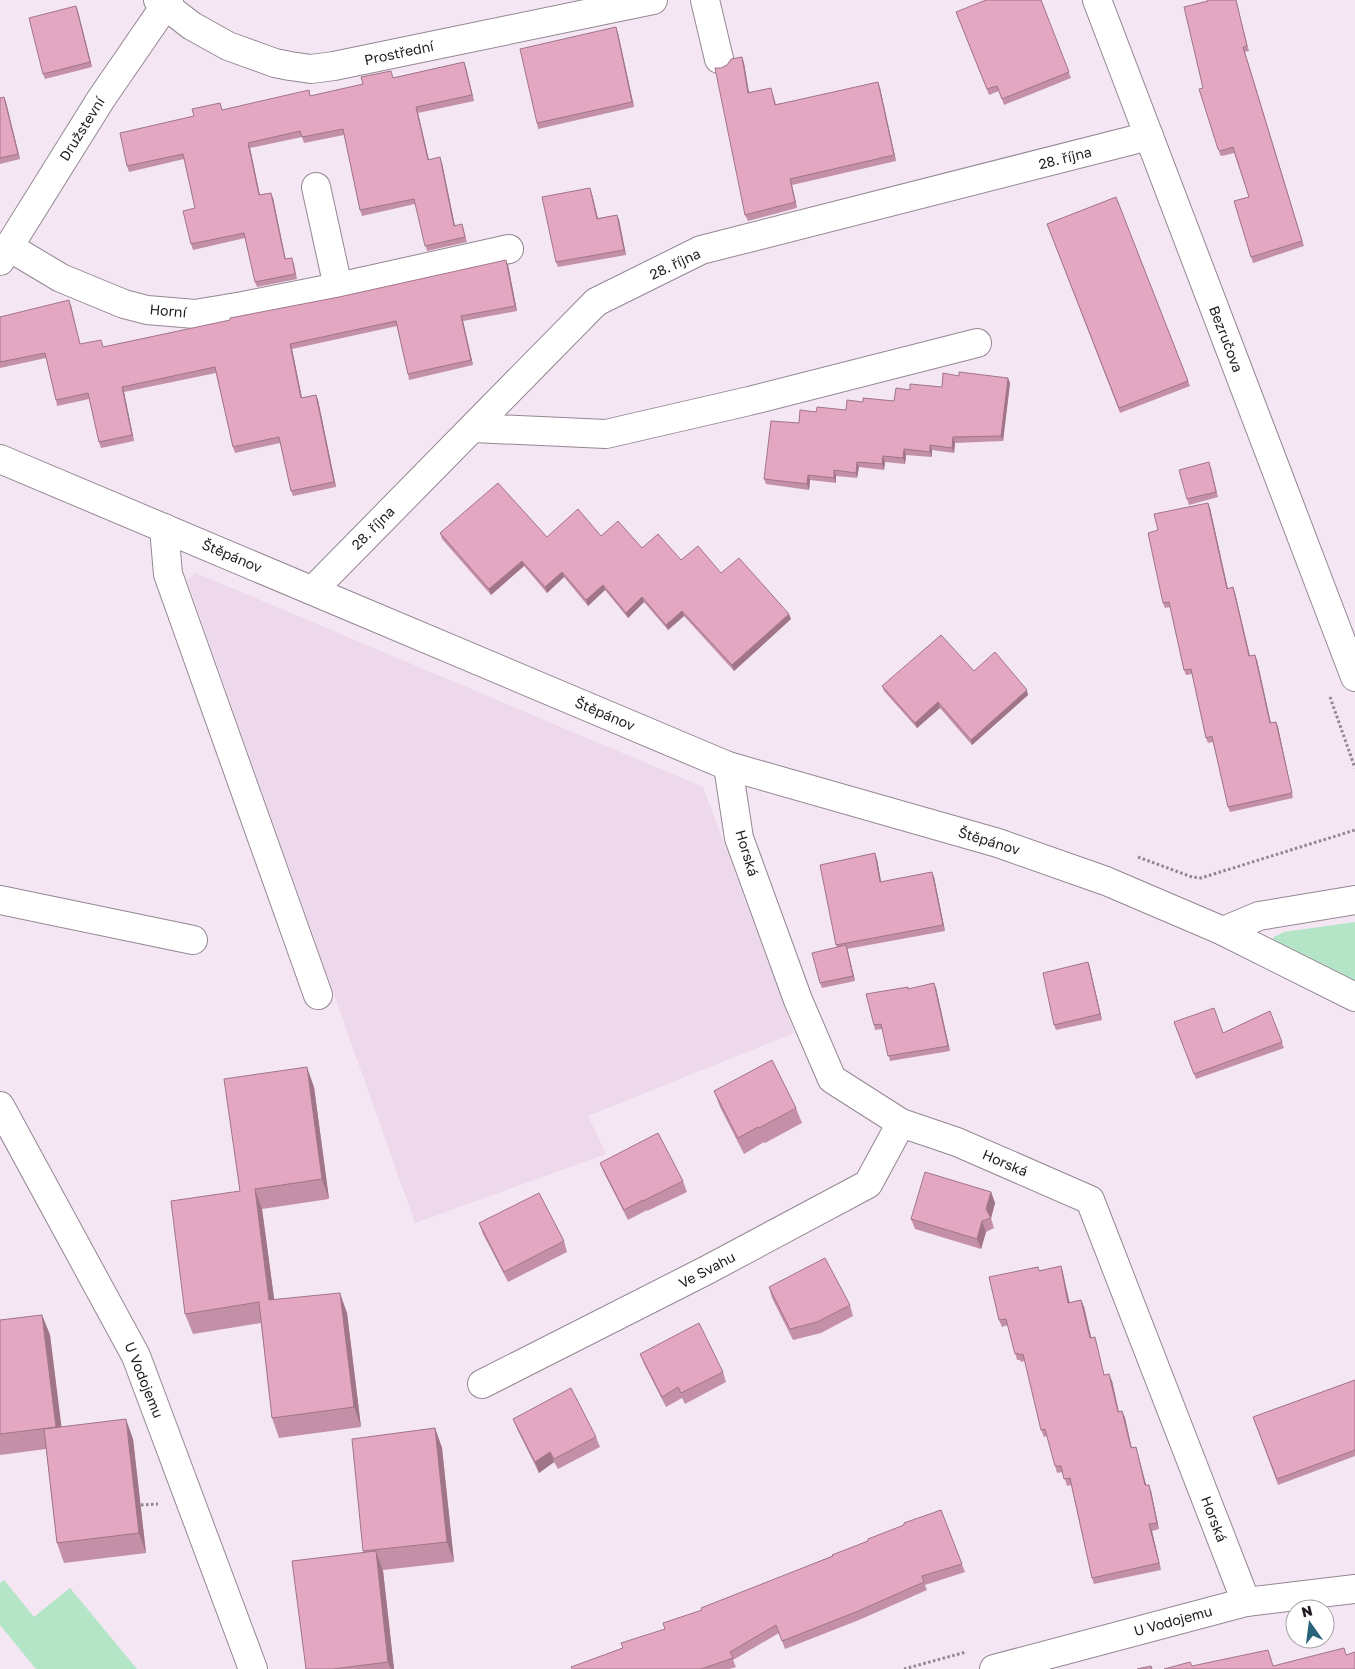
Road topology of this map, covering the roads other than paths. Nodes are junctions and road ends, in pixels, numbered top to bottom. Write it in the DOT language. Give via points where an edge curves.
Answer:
graph roads {
  1 [pos="653,0"];
  2 [pos="705,0"];
  3 [pos="1097,0"];
  4 [pos="164,2"];
  5 [pos="719,60"];
  6 [pos="1149,136"];
  7 [pos="316,187"];
  8 [pos="509,249"];
  9 [pos="5,254"];
  10 [pos="338,287"];
  11 [pos="977,343"];
  12 [pos="473,428"];
  13 [pos="0,459"];
  14 [pos="164,528"];
  15 [pos="313,590"];
  16 [pos="1355,677"];
  17 [pos="728,766"];
  18 [pos="0,900"];
  19 [pos="1355,900"];
  20 [pos="1223,931"];
  21 [pos="193,940"];
  22 [pos="318,995"];
  23 [pos="1355,997"];
  24 [pos="0,1106"];
  25 [pos="901,1123"];
  26 [pos="482,1384"];
  27 [pos="1355,1588"];
  28 [pos="1246,1602"];
  29 [pos="253,1669"];
  30 [pos="994,1669"];
  1 -- 4 [label="street, Prostřední" via="311,69 275,63 228,46 192,26"];
  2 -- 5 [label="street"];
  3 -- 6 [label="street, Bezručova"];
  4 -- 9 [label="street, Družstevní"];
  6 -- 12 [label="street, 28. října" via="701,250 596,302"];
  6 -- 16 [label="street, Bezručova"];
  7 -- 10 [label="street"];
  8 -- 10 [label="street, Horní"];
  9 -- 10 [label="street, Horní" via="124,304 147,310 194,314"];
  11 -- 12 [label="street" via="606,434"];
  12 -- 15 [label="street, 28. října"];
  13 -- 14 [label="street, Štěpánov"];
  14 -- 15 [label="street, Štěpánov"];
  14 -- 22 [label="street" via="168,574"];
  15 -- 17 [label="street, Štěpánov"];
  17 -- 20 [label="street, Štěpánov" via="998,842 1106,881"];
  17 -- 25 [label="street, Horská" via="740,838 798,1000 832,1079"];
  18 -- 21 [label="street"];
  19 -- 20 [label="street" via="1259,916"];
  20 -- 23 [label="street, Štěpánov"];
  24 -- 29 [label="street, U Vodojemu" via="136,1356"];
  25 -- 26 [label="street, Ve Svahu" via="868,1184"];
  25 -- 28 [label="street, Horská" via="957,1142 1090,1200"];
  27 -- 28 [label="street, U Vodojemu"];
  28 -- 30 [label="street, U Vodojemu"];
}
